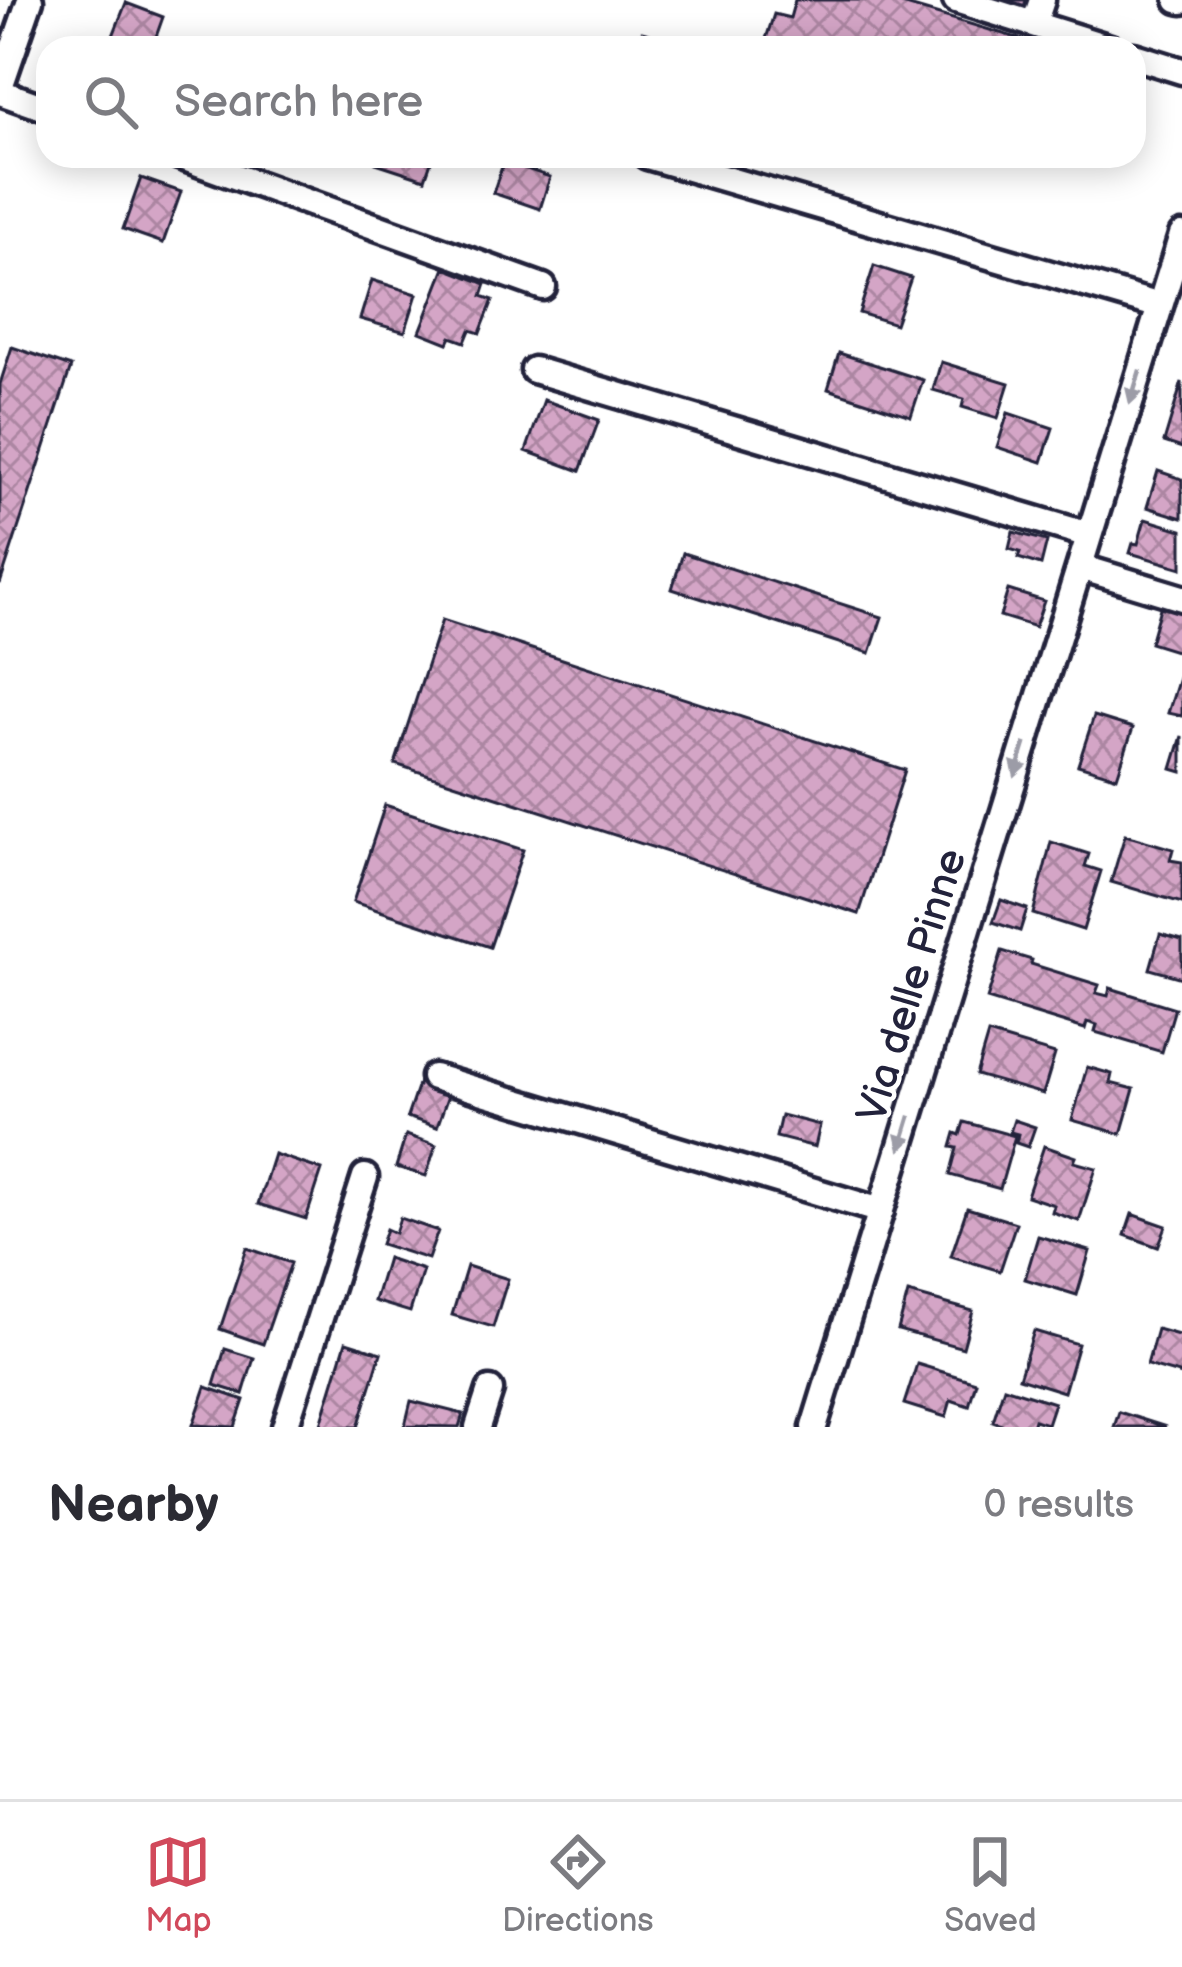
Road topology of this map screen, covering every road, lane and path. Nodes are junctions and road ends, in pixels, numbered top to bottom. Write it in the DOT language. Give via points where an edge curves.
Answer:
graph roads {
  1 [pos="30,0"];
  2 [pos="956,0"];
  3 [pos="1038,12"];
  4 [pos="1086,36"];
  5 [pos="1146,60"];
  6 [pos="1182,70"];
  7 [pos="0,89"];
  8 [pos="36,104"];
  9 [pos="212,168"];
  10 [pos="688,168"];
  11 [pos="1182,235"];
  12 [pos="543,287"];
  13 [pos="1160,306"];
  14 [pos="534,370"];
  15 [pos="1090,535"];
  16 [pos="1080,567"];
  17 [pos="1182,598"];
  18 [pos="434,1078"];
  19 [pos="365,1178"];
  20 [pos="881,1211"];
  21 [pos="490,1390"];
  22 [pos="284,1427"];
  23 [pos="478,1427"];
  24 [pos="814,1427"];
  1 -- 7 [label="street"];
  2 -- 3 [label="street"];
  3 -- 4 [label="street"];
  5 -- 6 [label="street"];
  7 -- 8 [label="street"];
  9 -- 12 [label="street"];
  10 -- 13 [label="street"];
  11 -- 13 [label="street, Via delle Pinne"];
  13 -- 15 [label="street, Via delle Pinne, one-way"];
  14 -- 15 [label="street"];
  15 -- 16 [label="street, Via delle Pinne"];
  16 -- 17 [label="street"];
  16 -- 20 [label="street, Via delle Pinne, one-way"];
  18 -- 20 [label="street"];
  19 -- 22 [label="street"];
  20 -- 24 [label="street, Via delle Pinne"];
  21 -- 23 [label="street"];
}
